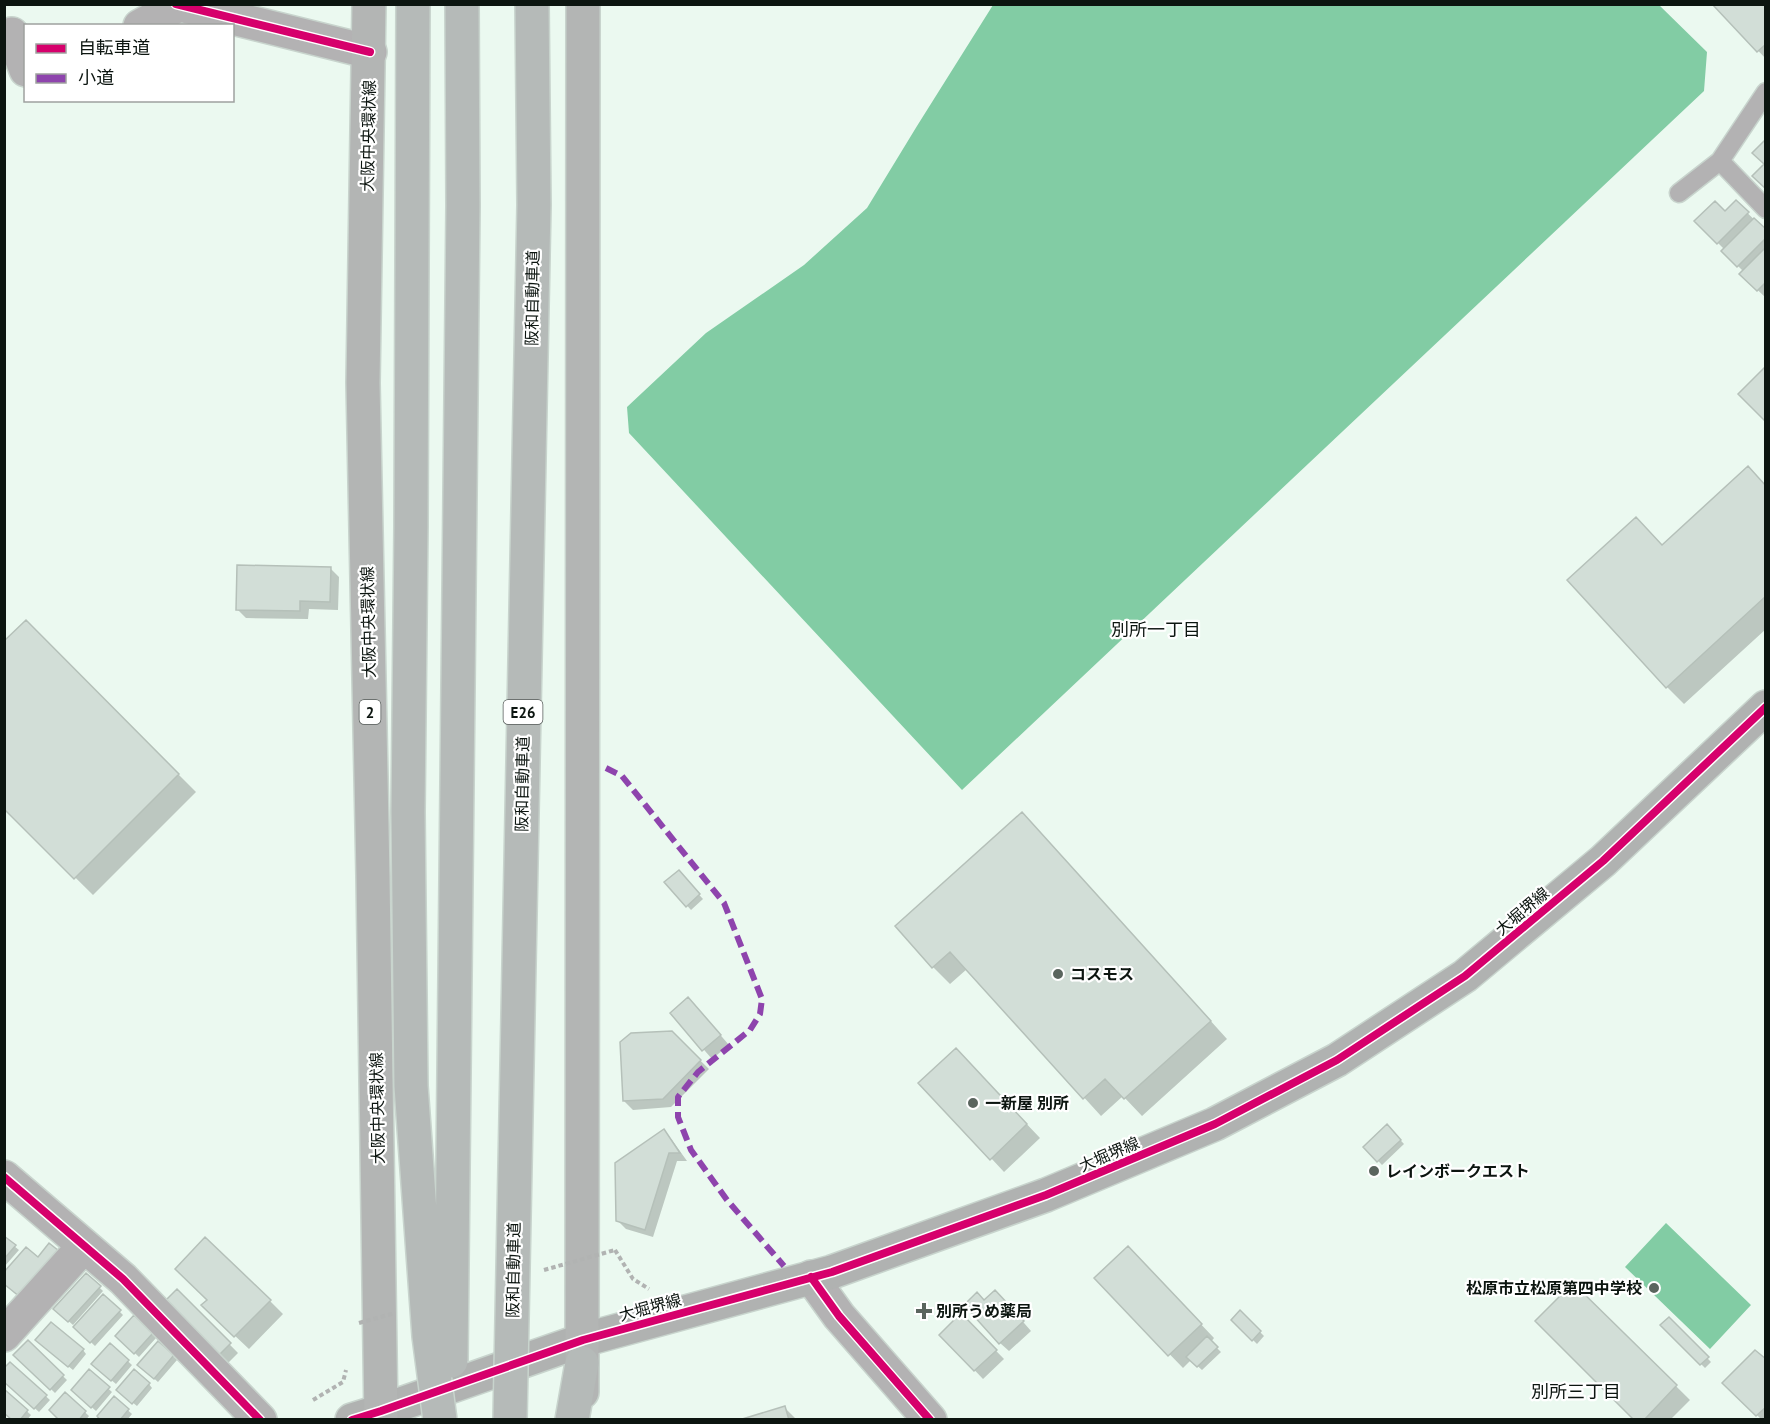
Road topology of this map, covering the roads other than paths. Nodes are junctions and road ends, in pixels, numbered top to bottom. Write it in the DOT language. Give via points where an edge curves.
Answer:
graph roads {
  1 [pos="369,4"];
  2 [pos="413,4"];
  3 [pos="462,4"];
  4 [pos="532,4"];
  5 [pos="583,4"];
  6 [pos="177,5"];
  7 [pos="144,24"];
  8 [pos="4,38"];
  9 [pos="370,52"];
  10 [pos="24,65"];
  11 [pos="1766,92"];
  12 [pos="1720,161"];
  13 [pos="1679,193"];
  14 [pos="1766,209"];
  15 [pos="1766,707"];
  16 [pos="4,1177"];
  17 [pos="84,1245"];
  18 [pos="811,1277"];
  19 [pos="4,1335"];
  20 [pos="582,1352"];
  21 [pos="371,1417"];
  22 [pos="260,1419"];
  23 [pos="440,1419"];
  24 [pos="450,1419"];
  25 [pos="510,1419"];
  26 [pos="572,1419"];
  27 [pos="583,1419"];
  28 [pos="930,1419"];
  1 -- 9 [label="main road, 大阪中央環状線 / 2"];
  2 -- 23 [label="highway, bridge" via="408,812 411,1086 429,1336"];
  3 -- 24 [label="highway, bridge"];
  4 -- 25 [label="highway, 阪和自動車道 / E26, bridge" via="533,217"];
  5 -- 20 [label="main road"];
  6 -- 7 [label="street"];
  6 -- 9 [label="street"];
  8 -- 10 [label="street" via="12,34"];
  9 -- 21 [label="main road, 大阪中央環状線 / 2" via="363,383 373,876"];
  11 -- 12 [label="lane"];
  12 -- 13 [label="lane"];
  12 -- 14 [label="lane"];
  15 -- 18 [label="main road, 大堀堺線" via="1603,861 1475,968 1337,1060 1215,1124 1046,1195"];
  16 -- 17 [label="street"];
  17 -- 19 [label="street"];
  17 -- 22 [label="street" via="123,1279"];
  18 -- 20 [label="main road, 大堀堺線"];
  18 -- 28 [label="street" via="839,1316"];
  20 -- 21 [label="main road, 大堀堺線"];
  20 -- 26 [label="highway"];
  20 -- 27 [label="main road"];
}
